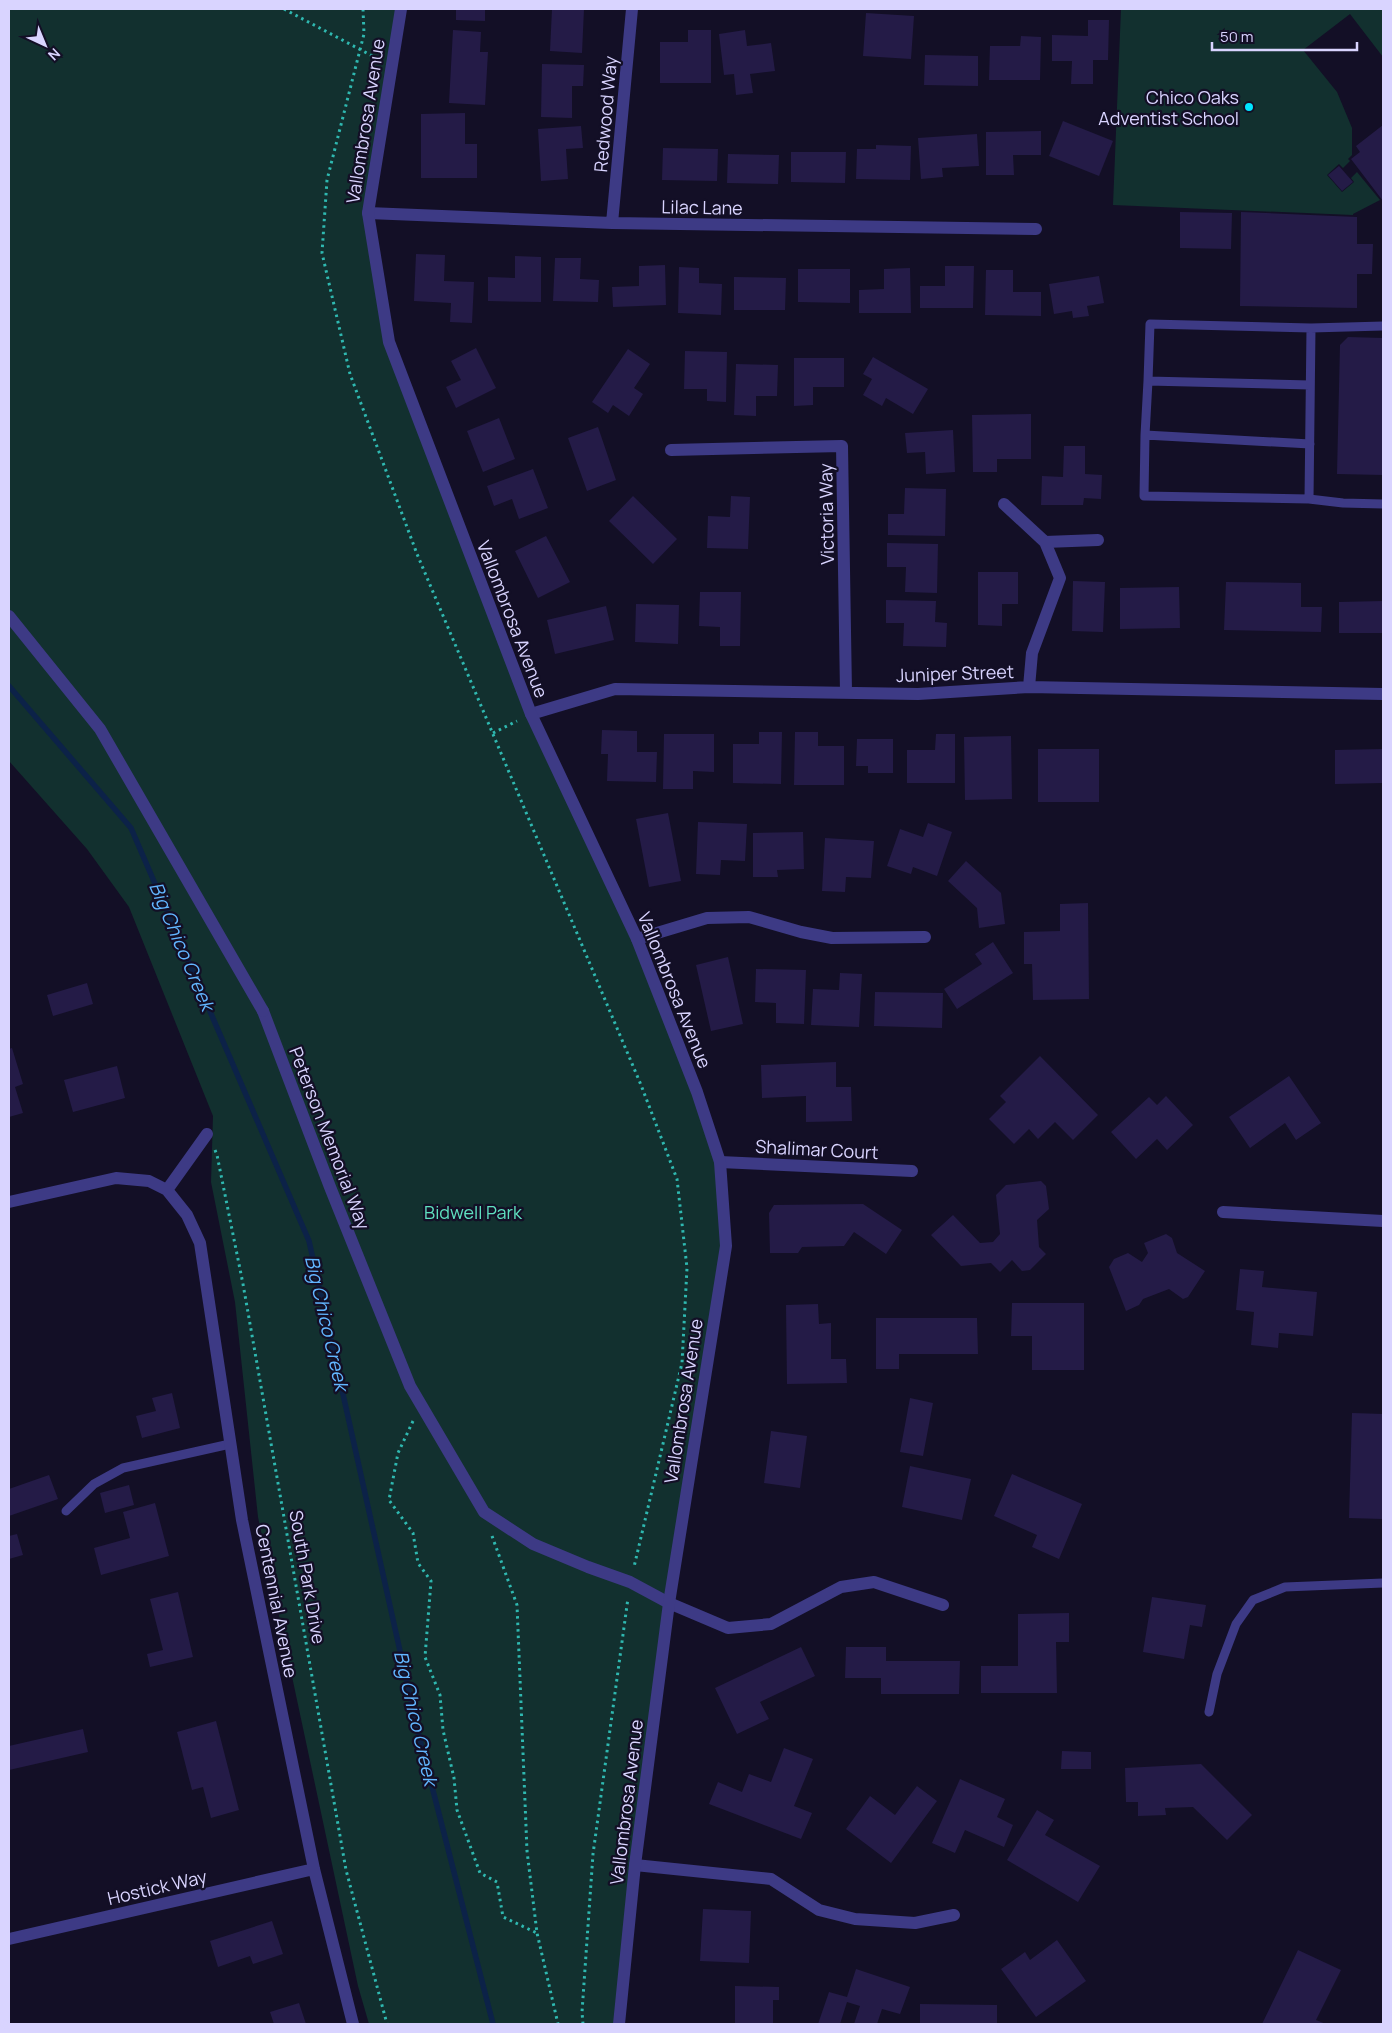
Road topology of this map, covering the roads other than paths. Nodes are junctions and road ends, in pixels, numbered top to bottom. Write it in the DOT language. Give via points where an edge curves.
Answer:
graph roads {
  1 [pos="401,9"];
  2 [pos="632,9"];
  3 [pos="368,213"];
  4 [pos="612,223"];
  5 [pos="1036,229"];
  6 [pos="1383,326"];
  7 [pos="1311,328"];
  8 [pos="1148,380"];
  9 [pos="1310,385"];
  10 [pos="1145,435"];
  11 [pos="1310,444"];
  12 [pos="671,450"];
  13 [pos="1309,499"];
  14 [pos="1004,504"];
  15 [pos="1383,504"];
  16 [pos="1098,540"];
  17 [pos="1045,542"];
  18 [pos="9,616"];
  19 [pos="1029,687"];
  20 [pos="846,692"];
  21 [pos="1383,694"];
  22 [pos="531,714"];
  23 [pos="926,936"];
  24 [pos="637,939"];
  25 [pos="207,1134"];
  26 [pos="720,1162"];
  27 [pos="912,1171"];
  28 [pos="167,1190"];
  29 [pos="9,1202"];
  30 [pos="1223,1212"];
  31 [pos="1383,1221"];
  32 [pos="230,1444"];
  33 [pos="66,1511"];
  34 [pos="1383,1583"];
  35 [pos="669,1602"];
  36 [pos="943,1605"];
  37 [pos="1209,1712"];
  38 [pos="635,1865"];
  39 [pos="314,1869"];
  40 [pos="954,1915"];
  41 [pos="9,1938"];
  42 [pos="353,2024"];
  43 [pos="620,2024"];
  1 -- 3 [label="street, Vallombrosa Avenue"];
  2 -- 4 [label="street, Redwood Way"];
  3 -- 4 [label="street, Lilac Lane"];
  3 -- 22 [label="street, Vallombrosa Avenue" via="389,342"];
  4 -- 5 [label="street, Lilac Lane"];
  6 -- 7 [label="lane"];
  7 -- 8 [label="lane" via="1150,324"];
  7 -- 9 [label="lane"];
  8 -- 9 [label="lane"];
  8 -- 10 [label="lane"];
  9 -- 11 [label="lane"];
  10 -- 11 [label="lane"];
  10 -- 13 [label="lane" via="1144,496"];
  11 -- 13 [label="lane"];
  12 -- 20 [label="street, Victoria Way" via="842,446"];
  13 -- 15 [label="lane"];
  14 -- 17 [label="street"];
  16 -- 17 [label="street"];
  17 -- 19 [label="street" via="1060,578 1032,653"];
  18 -- 35 [label="street, Peterson Memorial Way" via="100,729 263,1011 410,1386 484,1512 534,1544 630,1582"];
  19 -- 20 [label="street, Juniper Street" via="918,694"];
  19 -- 21 [label="street, Juniper Street"];
  20 -- 22 [label="street, Juniper Street" via="615,689"];
  22 -- 24 [label="street, Vallombrosa Avenue"];
  23 -- 24 [label="street" via="832,938 749,917 707,918"];
  24 -- 26 [label="street, Vallombrosa Avenue"];
  25 -- 28 [label="street"];
  26 -- 27 [label="street, Shalimar Court"];
  26 -- 35 [label="street, Vallombrosa Avenue" via="726,1246"];
  28 -- 29 [label="street, Centennial Avenue" via="149,1181 116,1178"];
  28 -- 32 [label="street, Centennial Avenue" via="187,1215 200,1242"];
  30 -- 31 [label="street"];
  32 -- 33 [label="lane" via="123,1468 94,1484"];
  32 -- 39 [label="street, Centennial Avenue" via="244,1529"];
  34 -- 37 [label="lane" via="1285,1587 1253,1600 1236,1624 1217,1674"];
  35 -- 36 [label="street, Peterson Memorial Way" via="728,1628 771,1624 841,1586 874,1582"];
  35 -- 38 [label="street, Vallombrosa Avenue"];
  38 -- 40 [label="street" via="771,1879 819,1910 855,1919 916,1923"];
  38 -- 43 [label="street, Vallombrosa Avenue"];
  39 -- 41 [label="street, Hostick Way"];
  39 -- 42 [label="street, Centennial Avenue"];
}
